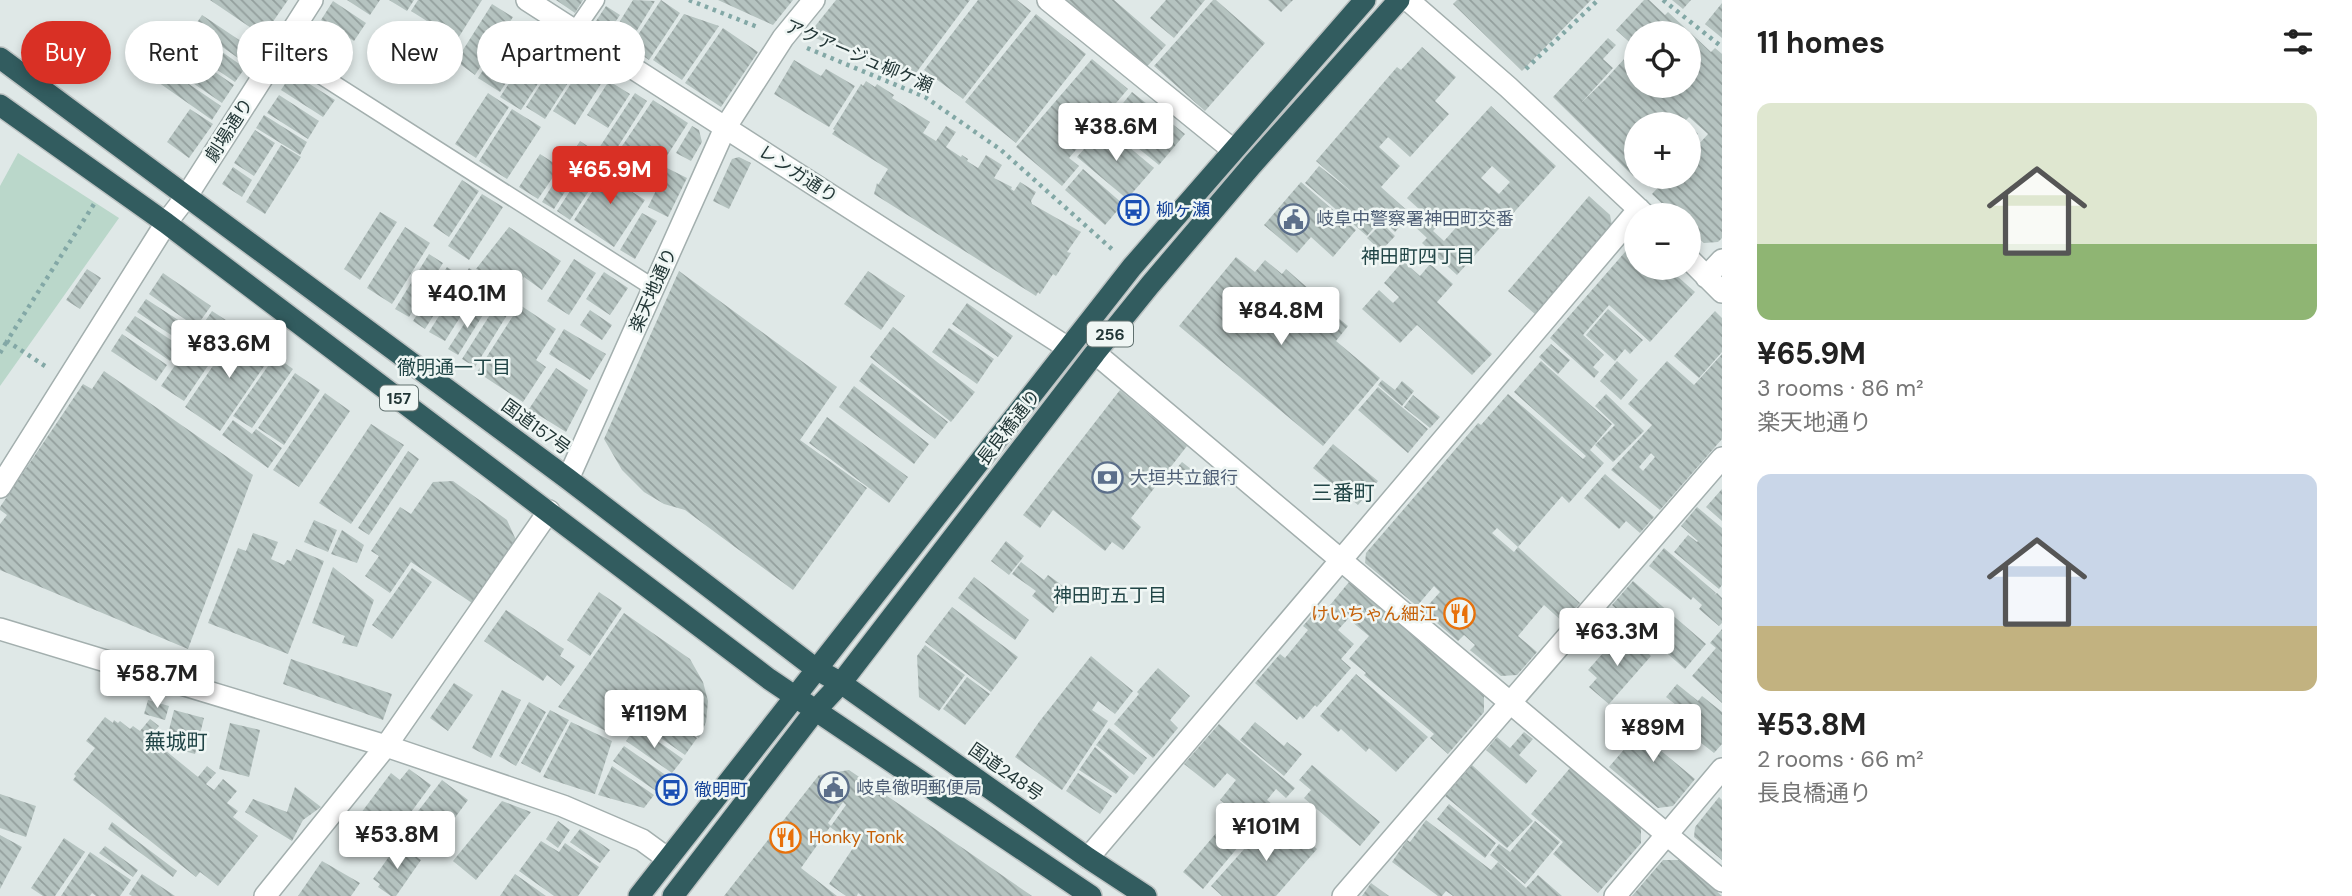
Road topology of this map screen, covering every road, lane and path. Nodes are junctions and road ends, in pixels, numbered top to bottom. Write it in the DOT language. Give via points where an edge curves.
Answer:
graph roads {
  1 [pos="313,0"];
  2 [pos="527,0"];
  3 [pos="596,0"];
  4 [pos="690,0"];
  5 [pos="814,0"];
  6 [pos="1048,0"];
  7 [pos="1365,0"];
  8 [pos="1399,0"];
  9 [pos="1408,0"];
  10 [pos="1598,0"];
  11 [pos="1663,0"];
  12 [pos="300,21"];
  13 [pos="562,21"];
  14 [pos="582,21"];
  15 [pos="783,38"];
  16 [pos="1722,47"];
  17 [pos="0,58"];
  18 [pos="645,75"];
  19 [pos="259,84"];
  20 [pos="334,84"];
  21 [pos="1508,87"];
  22 [pos="0,105"];
  23 [pos="725,128"];
  24 [pos="1233,150"];
  25 [pos="108,183"];
  26 [pos="186,197"];
  27 [pos="1632,203"];
  28 [pos="166,223"];
  29 [pos="1624,233"];
  30 [pos="1722,260"];
  31 [pos="1132,267"];
  32 [pos="1701,272"];
  33 [pos="1706,277"];
  34 [pos="654,288"];
  35 [pos="1722,292"];
  36 [pos="7,341"];
  37 [pos="1068,348"];
  38 [pos="0,353"];
  39 [pos="1095,353"];
  40 [pos="67,380"];
  41 [pos="1722,458"];
  42 [pos="568,479"];
  43 [pos="0,487"];
  44 [pos="549,511"];
  45 [pos="1342,559"];
  46 [pos="0,629"];
  47 [pos="816,670"];
  48 [pos="841,683"];
  49 [pos="794,695"];
  50 [pos="1511,702"];
  51 [pos="815,711"];
  52 [pos="386,746"];
  53 [pos="1722,769"];
  54 [pos="1668,835"];
  55 [pos="1088,858"];
  56 [pos="668,859"];
  57 [pos="1722,881"];
  58 [pos="678,894"];
  59 [pos="265,896"];
  60 [pos="639,896"];
  61 [pos="1091,896"];
  62 [pos="1146,896"];
  63 [pos="1343,896"];
  64 [pos="1615,896"];
  1 -- 12 [label="street, 劇場通り"];
  2 -- 13 [label="street, レンガ通り"];
  3 -- 14 [label="lane"];
  4 -- 15 [label="path, アクアージュ柳ケ瀬"];
  5 -- 15 [label="street, 楽天地通り"];
  6 -- 24 [label="street"];
  7 -- 24 [label="highway, 長良橋通り / 256"];
  8 -- 39 [label="highway, 長良橋通り / 256" via="1252,165"];
  9 -- 21 [label="street"];
  10 -- 21 [label="path"];
  11 -- 16 [label="path"];
  15 -- 23 [label="street, 楽天地通り"];
  15 -- 31 [label="path, アクアージュ柳ケ瀬" via="925,97 1002,150"];
  17 -- 26 [label="highway, 国道157号 / 157"];
  18 -- 23 [label="street, レンガ通り"];
  19 -- 26 [label="street, 劇場通り"];
  20 -- 34 [label="lane"];
  21 -- 27 [label="street"];
  22 -- 25 [label="highway, 157"];
  23 -- 34 [label="street, 楽天地通り"];
  23 -- 37 [label="street, レンガ通り"];
  24 -- 31 [label="highway, 長良橋通り / 256"];
  25 -- 28 [label="highway, 157"];
  25 -- 36 [label="path"];
  26 -- 28 [label="street, 劇場通り"];
  26 -- 42 [label="highway, 国道157号 / 157"];
  28 -- 40 [label="street, 劇場通り"];
  28 -- 44 [label="highway, 157"];
  29 -- 45 [label="street"];
  30 -- 33 [label="street"];
  31 -- 37 [label="highway, 長良橋通り / 256"];
  32 -- 33 [label="street"];
  33 -- 35 [label="street"];
  34 -- 42 [label="street, 楽天地通り"];
  36 -- 38 [label="path"];
  36 -- 40 [label="path"];
  37 -- 47 [label="highway, 長良橋通り / 256"];
  39 -- 45 [label="street"];
  39 -- 48 [label="highway, 長良橋通り / 256"];
  40 -- 43 [label="street, 劇場通り"];
  41 -- 50 [label="street"];
  42 -- 47 [label="highway, 国道157号 / 157"];
  44 -- 49 [label="highway, 157"];
  44 -- 52 [label="street"];
  45 -- 50 [label="street"];
  45 -- 55 [label="street"];
  46 -- 52 [label="street"];
  47 -- 48 [label="highway, 国道157号 / 157"];
  47 -- 49 [label="highway, 長良橋通り / 256"];
  48 -- 51 [label="highway, 長良橋通り / 256"];
  48 -- 55 [label="highway, 国道248号"];
  49 -- 51 [label="highway"];
  49 -- 56 [label="highway, 長良橋通り"];
  50 -- 54 [label="street"];
  50 -- 63 [label="street"];
  51 -- 58 [label="highway, 長良橋通り"];
  51 -- 61 [label="highway"];
  52 -- 56 [label="street" via="563,806 642,840"];
  52 -- 59 [label="street"];
  53 -- 54 [label="street"];
  54 -- 57 [label="street"];
  54 -- 64 [label="street"];
  55 -- 62 [label="highway, 国道248号"];
  56 -- 60 [label="highway, 長良橋通り"];
}
